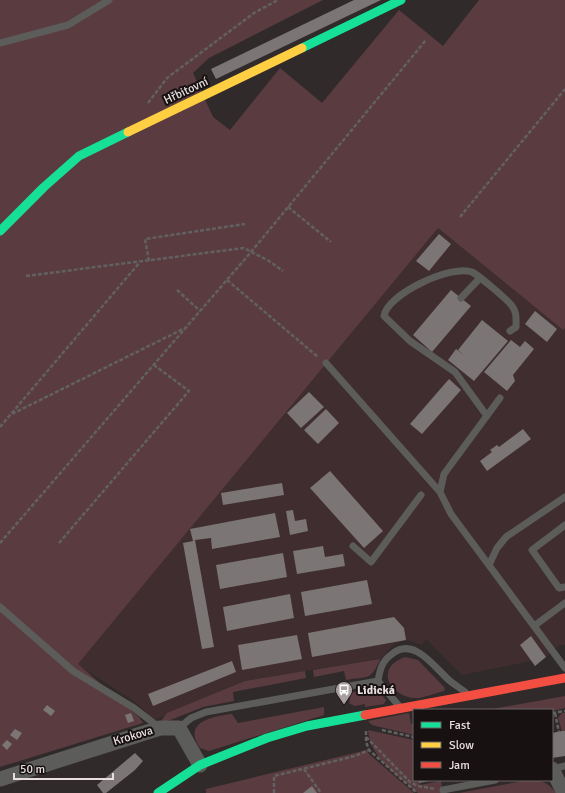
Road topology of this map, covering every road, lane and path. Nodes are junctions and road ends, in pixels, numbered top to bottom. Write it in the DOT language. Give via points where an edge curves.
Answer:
graph roads {
  1 [pos="109,0"];
  2 [pos="278,0"];
  3 [pos="401,0"];
  4 [pos="426,40"];
  5 [pos="0,43"];
  6 [pos="565,89"];
  7 [pos="144,108"];
  8 [pos="288,207"];
  9 [pos="460,217"];
  10 [pos="245,224"];
  11 [pos="0,231"];
  12 [pos="331,242"];
  13 [pos="251,252"];
  14 [pos="149,261"];
  15 [pos="140,262"];
  16 [pos="283,271"];
  17 [pos="26,276"];
  18 [pos="480,278"];
  19 [pos="227,280"];
  20 [pos="177,290"];
  21 [pos="461,298"];
  22 [pos="200,312"];
  23 [pos="187,326"];
  24 [pos="510,331"];
  25 [pos="326,363"];
  26 [pos="154,365"];
  27 [pos="500,398"];
  28 [pos="10,415"];
  29 [pos="487,416"];
  30 [pos="0,427"];
  31 [pos="440,492"];
  32 [pos="421,495"];
  33 [pos="565,497"];
  34 [pos="565,525"];
  35 [pos="0,543"];
  36 [pos="59,543"];
  37 [pos="353,546"];
  38 [pos="489,565"];
  39 [pos="565,587"];
  40 [pos="565,603"];
  41 [pos="0,607"];
  42 [pos="534,626"];
  43 [pos="565,668"];
  44 [pos="565,678"];
  45 [pos="378,681"];
  46 [pos="472,696"];
  47 [pos="402,709"];
  48 [pos="565,711"];
  49 [pos="554,713"];
  50 [pos="366,726"];
  51 [pos="160,728"];
  52 [pos="179,728"];
  53 [pos="559,732"];
  54 [pos="366,737"];
  55 [pos="369,750"];
  56 [pos="200,765"];
  57 [pos="565,766"];
  58 [pos="304,769"];
  59 [pos="553,769"];
  60 [pos="553,771"];
  61 [pos="0,778"];
  62 [pos="490,781"];
  63 [pos="443,790"];
  64 [pos="158,793"];
  65 [pos="274,793"];
  66 [pos="321,793"];
  67 [pos="417,793"];
  68 [pos="564,793"];
  1 -- 5 [label="lane" via="68,25"];
  2 -- 7 [label="path" via="254,13 167,78"];
  3 -- 11 [label="street, Hřbitovní" via="79,156"];
  4 -- 8 [label="path"];
  6 -- 9 [label="path"];
  8 -- 12 [label="path"];
  8 -- 13 [label="path"];
  10 -- 14 [label="path" via="146,239"];
  13 -- 14 [label="path" via="244,248"];
  13 -- 16 [label="path"];
  13 -- 19 [label="path"];
  14 -- 15 [label="path"];
  15 -- 17 [label="path"];
  15 -- 28 [label="path"];
  18 -- 21 [label="lane"];
  18 -- 24 [label="lane" via="512,306 516,314 516,326"];
  18 -- 29 [label="lane" via="472,272 454,271 433,279 406,290 385,310 384,316 410,341 455,372"];
  19 -- 22 [label="path"];
  19 -- 25 [label="path"];
  20 -- 22 [label="path"];
  22 -- 23 [label="path"];
  23 -- 26 [label="path"];
  23 -- 28 [label="path"];
  25 -- 31 [label="lane"];
  26 -- 35 [label="path"];
  26 -- 36 [label="path" via="189,391"];
  27 -- 29 [label="lane"];
  28 -- 30 [label="path"];
  29 -- 31 [label="lane" via="444,474"];
  31 -- 38 [label="lane" via="451,514"];
  32 -- 37 [label="lane" via="371,562"];
  33 -- 38 [label="lane" via="506,537"];
  34 -- 39 [label="lane" via="532,550 559,588"];
  38 -- 42 [label="lane"];
  40 -- 42 [label="lane"];
  41 -- 51 [label="lane" via="73,672 134,708"];
  42 -- 43 [label="lane"];
  44 -- 46 [label="street"];
  45 -- 46 [label="lane" via="379,672 387,657 396,650 412,649 421,653 451,682"];
  45 -- 47 [label="lane"];
  45 -- 52 [label="lane" via="206,712 191,718"];
  46 -- 47 [label="street"];
  47 -- 56 [label="street" via="307,726 267,738"];
  48 -- 49 [label="path"];
  49 -- 53 [label="path"];
  50 -- 54 [label="path"];
  51 -- 52 [label="street, Krokova"];
  51 -- 61 [label="street, Krokova"];
  52 -- 56 [label="street"];
  54 -- 55 [label="path"];
  54 -- 63 [label="path" via="410,782 418,786"];
  55 -- 58 [label="path"];
  55 -- 67 [label="path"];
  56 -- 64 [label="street"];
  57 -- 59 [label="lane"];
  58 -- 65 [label="path" via="274,776"];
  58 -- 66 [label="path"];
  60 -- 68 [label="street"];
  62 -- 63 [label="lane"];
}
